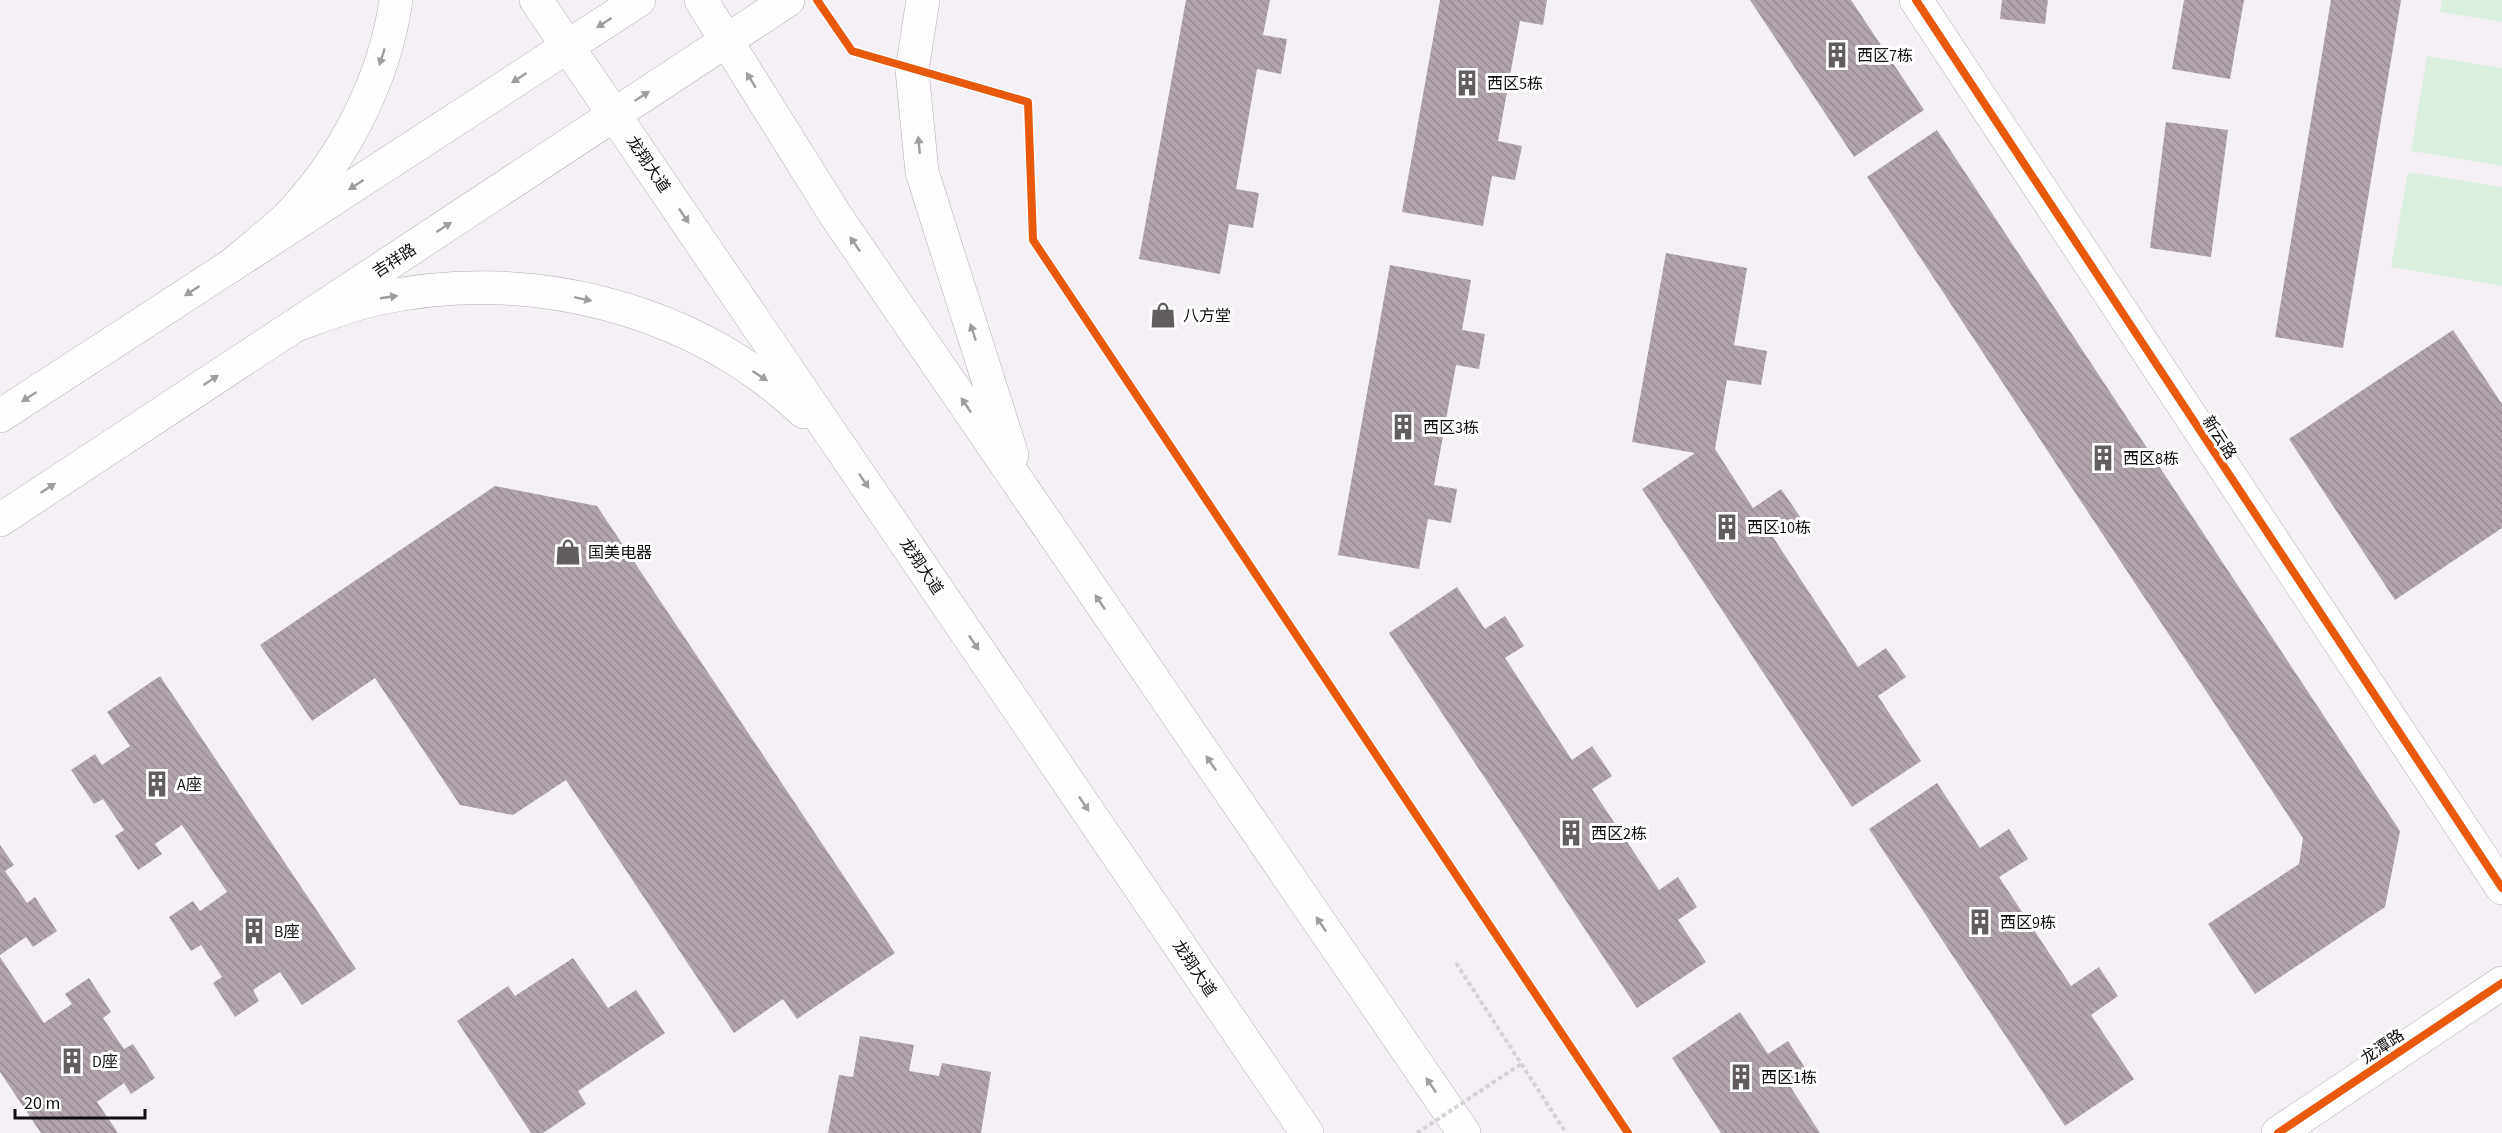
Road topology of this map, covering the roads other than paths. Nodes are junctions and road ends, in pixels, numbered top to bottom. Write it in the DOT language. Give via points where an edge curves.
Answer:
graph roads {
  1 [pos="396,0"];
  2 [pos="536,0"];
  3 [pos="639,0"];
  4 [pos="701,0"];
  5 [pos="788,0"];
  6 [pos="923,0"];
  7 [pos="1916,0"];
  8 [pos="726,41"];
  9 [pos="568,46"];
  10 [pos="615,114"];
  11 [pos="231,266"];
  12 [pos="294,326"];
  13 [pos="0,416"];
  14 [pos="841,447"];
  15 [pos="1023,488"];
  16 [pos="0,520"];
  17 [pos="2502,888"];
  18 [pos="2502,983"];
  19 [pos="1307,1133"];
  20 [pos="1464,1133"];
  21 [pos="2278,1133"];
  1 -- 11 [label="main road, one-way" via="393,24 369,95 334,160 287,217"];
  2 -- 9 [label="main road, 龙翔大道"];
  3 -- 9 [label="main road, one-way"];
  4 -- 8 [label="main road"];
  5 -- 8 [label="main road, 吉祥路"];
  15 -- 6 [label="main road, one-way" via="922,172 912,70"];
  7 -- 17 [label="main road, 新云路"];
  10 -- 8 [label="main road, 吉祥路, one-way"];
  15 -- 8 [label="main road, one-way" via="836,216"];
  9 -- 10 [label="main road, 龙翔大道"];
  9 -- 11 [label="main road, one-way"];
  12 -- 10 [label="main road, 吉祥路, one-way"];
  10 -- 14 [label="main road, 龙翔大道, one-way"];
  11 -- 13 [label="main road, one-way"];
  12 -- 14 [label="main road, one-way" via="375,299 460,287 545,290 628,309 707,342 779,389"];
  16 -- 12 [label="main road, 吉祥路, one-way"];
  14 -- 19 [label="main road, 龙翔大道, one-way"];
  20 -- 15 [label="main road, one-way"];
  18 -- 21 [label="main road, 龙潭路"];
}
